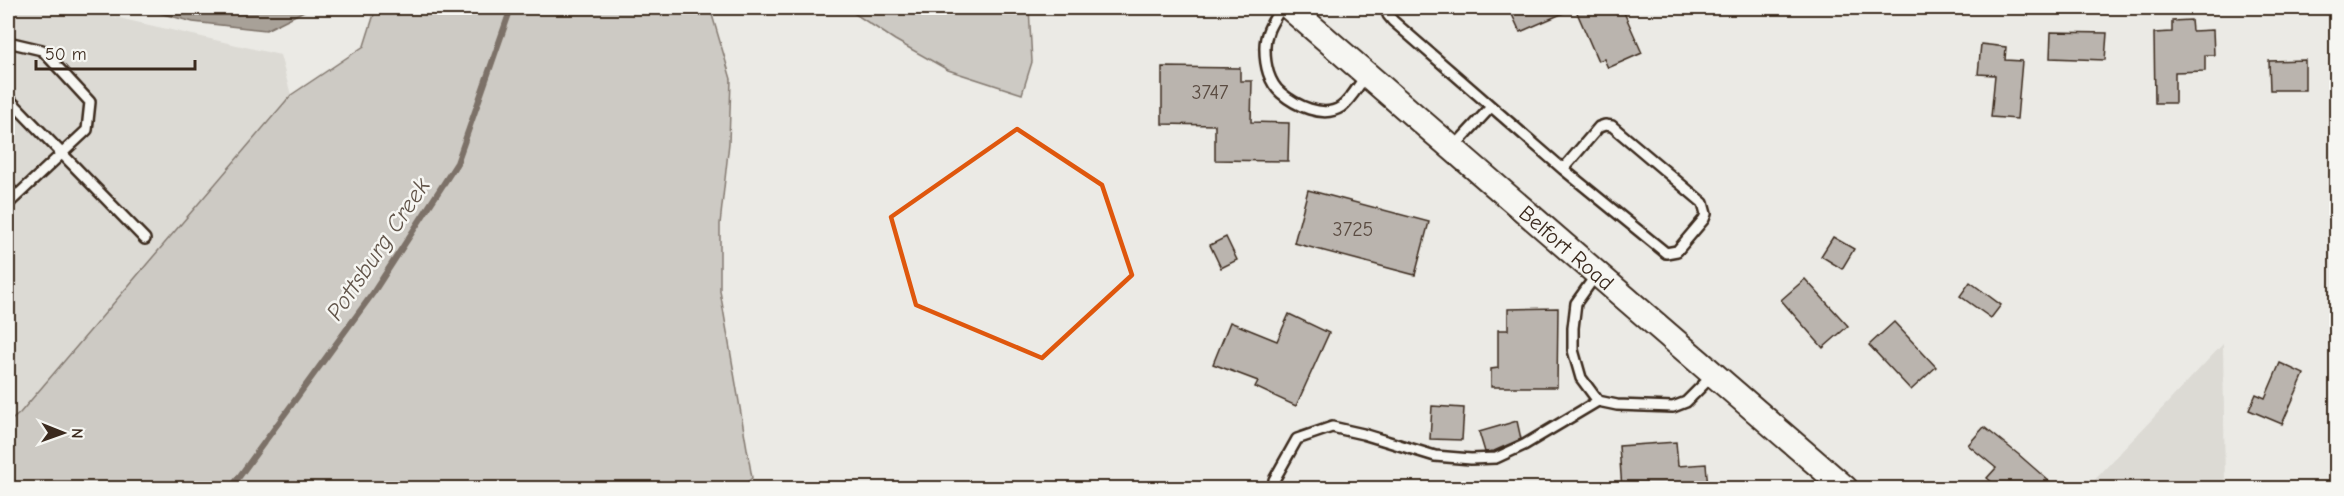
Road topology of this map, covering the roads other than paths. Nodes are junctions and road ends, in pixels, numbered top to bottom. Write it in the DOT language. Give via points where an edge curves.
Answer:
graph roads {
  1 [pos="1281,8"];
  2 [pos="1290,8"];
  3 [pos="1388,8"];
  4 [pos="8,42"];
  5 [pos="1367,74"];
  6 [pos="8,98"];
  7 [pos="1491,107"];
  8 [pos="1453,148"];
  9 [pos="61,154"];
  10 [pos="1563,169"];
  11 [pos="8,187"];
  12 [pos="16,196"];
  13 [pos="8,204"];
  14 [pos="145,239"];
  15 [pos="1597,273"];
  16 [pos="1714,374"];
  17 [pos="1598,401"];
  18 [pos="1277,477"];
  19 [pos="1845,489"];
  1 -- 5 [label="lane" via="1268,30 1265,49 1267,72 1279,92 1309,110 1331,111 1342,106"];
  2 -- 5 [label="street, Belfort Road"];
  3 -- 7 [label="lane" via="1393,21"];
  4 -- 9 [label="lane" via="42,50 90,102 87,130"];
  5 -- 8 [label="street, Belfort Road"];
  6 -- 9 [label="lane"];
  7 -- 8 [label="lane"];
  7 -- 10 [label="lane"];
  8 -- 15 [label="street, Belfort Road"];
  9 -- 12 [label="lane"];
  9 -- 14 [label="lane"];
  10 -- 10 [label="lane" via="1666,253 1677,251 1706,214 1702,203 1612,126 1599,127"];
  11 -- 12 [label="lane"];
  12 -- 13 [label="lane"];
  15 -- 16 [label="street, Belfort Road"];
  15 -- 17 [label="lane" via="1576,303 1573,350 1581,378"];
  16 -- 17 [label="lane" via="1686,402 1673,406"];
  16 -- 19 [label="street, Belfort Road"];
  17 -- 18 [label="lane" via="1496,458 1435,456 1332,427 1296,439"];
}
